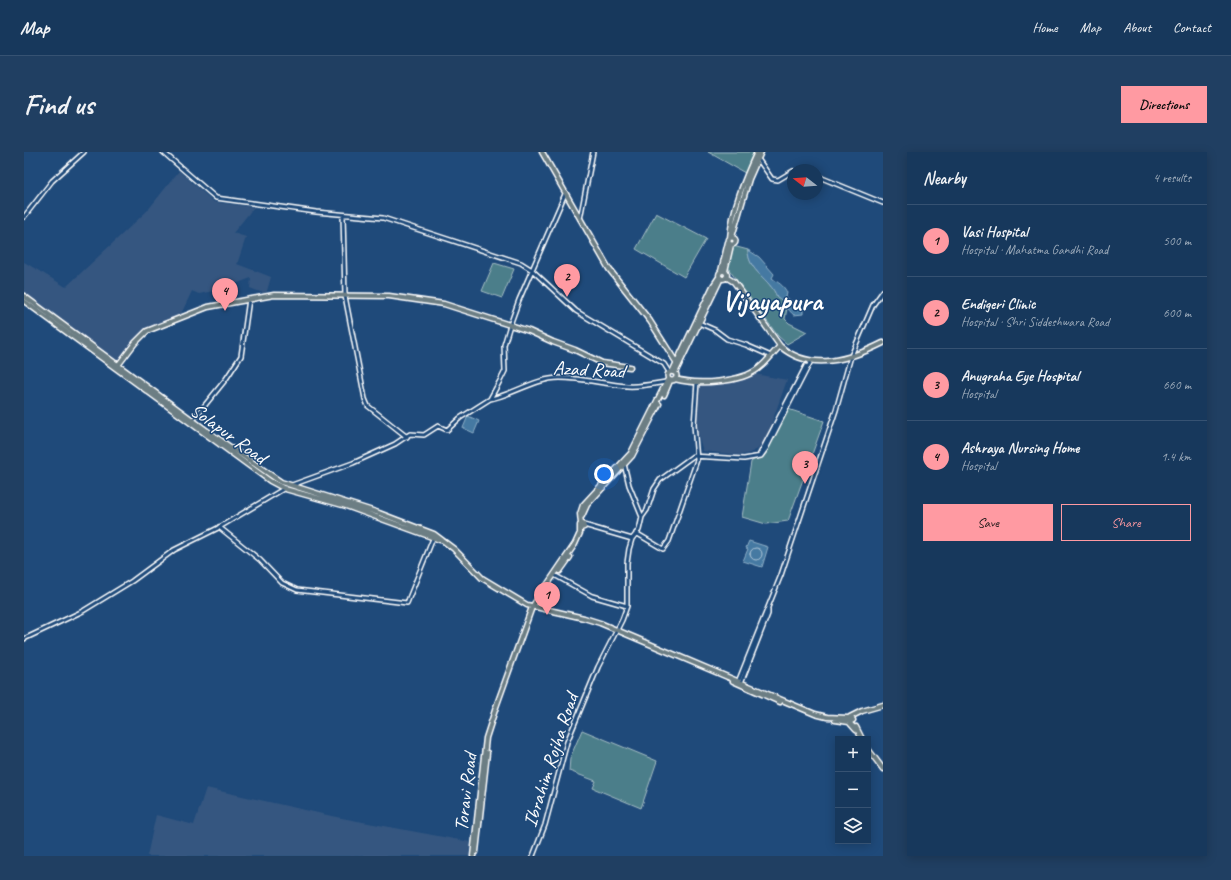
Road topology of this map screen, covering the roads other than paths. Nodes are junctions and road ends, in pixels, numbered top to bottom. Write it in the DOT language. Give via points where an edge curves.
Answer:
graph roads {
  1 [pos="84,152"];
  2 [pos="163,152"];
  3 [pos="542,152"];
  4 [pos="593,152"];
  5 [pos="761,152"];
  6 [pos="757,156"];
  7 [pos="787,175"];
  8 [pos="823,178"];
  9 [pos="565,194"];
  10 [pos="883,202"];
  11 [pos="343,215"];
  12 [pos="24,217"];
  13 [pos="580,221"];
  14 [pos="532,270"];
  15 [pos="723,271"];
  16 [pos="726,277"];
  17 [pos="720,278"];
  18 [pos="883,291"];
  19 [pos="24,296"];
  20 [pos="344,296"];
  21 [pos="249,299"];
  22 [pos="24,301"];
  23 [pos="699,323"];
  24 [pos="510,325"];
  25 [pos="883,343"];
  26 [pos="780,346"];
  27 [pos="771,356"];
  28 [pos="852,356"];
  29 [pos="810,361"];
  30 [pos="676,362"];
  31 [pos="117,367"];
  32 [pos="630,367"];
  33 [pos="672,372"];
  34 [pos="675,379"];
  35 [pos="668,380"];
  36 [pos="697,382"];
  37 [pos="490,399"];
  38 [pos="193,420"];
  39 [pos="407,437"];
  40 [pos="698,456"];
  41 [pos="624,464"];
  42 [pos="287,487"];
  43 [pos="642,516"];
  44 [pos="583,526"];
  45 [pos="219,527"];
  46 [pos="636,533"];
  47 [pos="434,536"];
  48 [pos="632,539"];
  49 [pos="556,576"];
  50 [pos="627,606"];
  51 [pos="534,608"];
  52 [pos="616,631"];
  53 [pos="24,639"];
  54 [pos="739,683"];
  55 [pos="883,706"];
  56 [pos="850,720"];
  57 [pos="860,736"];
  58 [pos="871,753"];
  59 [pos="883,769"];
  60 [pos="474,856"];
  61 [pos="533,856"];
  1 -- 12 [label="street" via="52,181"];
  2 -- 11 [label="street" via="216,198"];
  3 -- 9 [label="main road"];
  4 -- 13 [label="street"];
  5 -- 6 [label="main road"];
  6 -- 7 [label="street" via="772,179 778,180"];
  6 -- 15 [label="main road" via="735,212"];
  8 -- 10 [label="street"];
  9 -- 13 [label="main road"];
  9 -- 14 [label="street"];
  11 -- 14 [label="street" via="383,218 508,258"];
  11 -- 20 [label="street"];
  13 -- 30 [label="main road" via="609,269 650,321"];
  14 -- 24 [label="street"];
  14 -- 33 [label="street" via="576,311 664,364"];
  15 -- 16 [label="main road" via="727,274"];
  15 -- 17 [label="main road"];
  16 -- 17 [label="main road"];
  16 -- 26 [label="main road" via="734,282"];
  17 -- 23 [label="main road"];
  17 -- 30 [label="main road" via="713,286"];
  18 -- 28 [label="street" via="873,305"];
  19 -- 31 [label="main road, Solapur Road"];
  20 -- 21 [label="main road" via="274,295"];
  20 -- 24 [label="main road" via="389,296 444,304"];
  20 -- 39 [label="street" via="366,403"];
  21 -- 31 [label="main road" via="208,307 147,332"];
  21 -- 38 [label="street" via="241,356"];
  22 -- 31 [label="main road, Solapur Road"];
  23 -- 27 [label="street" via="727,339 746,344"];
  23 -- 33 [label="main road"];
  24 -- 32 [label="main road" via="602,363"];
  24 -- 37 [label="street" via="504,348 504,374"];
  25 -- 28 [label="main road"];
  26 -- 27 [label="main road"];
  26 -- 29 [label="main road"];
  27 -- 36 [label="main road" via="759,369 743,376"];
  28 -- 29 [label="main road" via="842,360"];
  28 -- 54 [label="street" via="798,524"];
  29 -- 40 [label="street" via="766,449 759,456 744,459"];
  30 -- 33 [label="main road"];
  31 -- 38 [label="main road, Solapur Road"];
  31 -- 42 [label="main road, Solapur Road" via="265,477"];
  33 -- 34 [label="main road" via="676,376"];
  33 -- 35 [label="main road" via="667,375"];
  34 -- 35 [label="main road"];
  34 -- 36 [label="main road"];
  35 -- 37 [label="street, Azad Road" via="627,386 558,378"];
  35 -- 41 [label="main road"];
  36 -- 40 [label="street" via="694,425"];
  37 -- 39 [label="street" via="460,418 447,430 438,426 424,435 412,434"];
  38 -- 42 [label="main road, Solapur Road"];
  39 -- 42 [label="street" via="353,463"];
  40 -- 43 [label="street" via="693,456 660,480"];
  40 -- 46 [label="street" via="669,541 663,549"];
  41 -- 43 [label="street" via="629,485"];
  41 -- 44 [label="main road" via="583,505 580,514"];
  42 -- 45 [label="street"];
  42 -- 47 [label="main road, Solapur Road"];
  42 -- 47 [label="main road, Solapur Road" via="347,502 423,529"];
  43 -- 46 [label="street"];
  44 -- 48 [label="street"];
  44 -- 49 [label="main road" via="579,543"];
  44 -- 51 [label="main road" via="575,544"];
  45 -- 47 [label="street" via="260,560 282,583 297,590 407,602"];
  45 -- 53 [label="street" via="174,550 132,581 83,611"];
  46 -- 48 [label="street"];
  47 -- 51 [label="main road, Solapur Road" via="454,549 489,584"];
  48 -- 50 [label="street" via="627,563"];
  49 -- 50 [label="street" via="592,596"];
  49 -- 51 [label="main road"];
  50 -- 52 [label="street, Ibrahim Rojha Road"];
  51 -- 52 [label="main road, Solapur Road" via="584,618"];
  51 -- 60 [label="main road, Toravi Road" via="488,731 481,773"];
  52 -- 54 [label="main road, Solapur Road"];
  52 -- 61 [label="street, Ibrahim Rojha Road" via="567,742 545,825"];
  54 -- 56 [label="main road, Solapur Road" via="793,706 827,717"];
  55 -- 56 [label="main road"];
  56 -- 57 [label="main road"];
  58 -- 59 [label="main road"];
}
